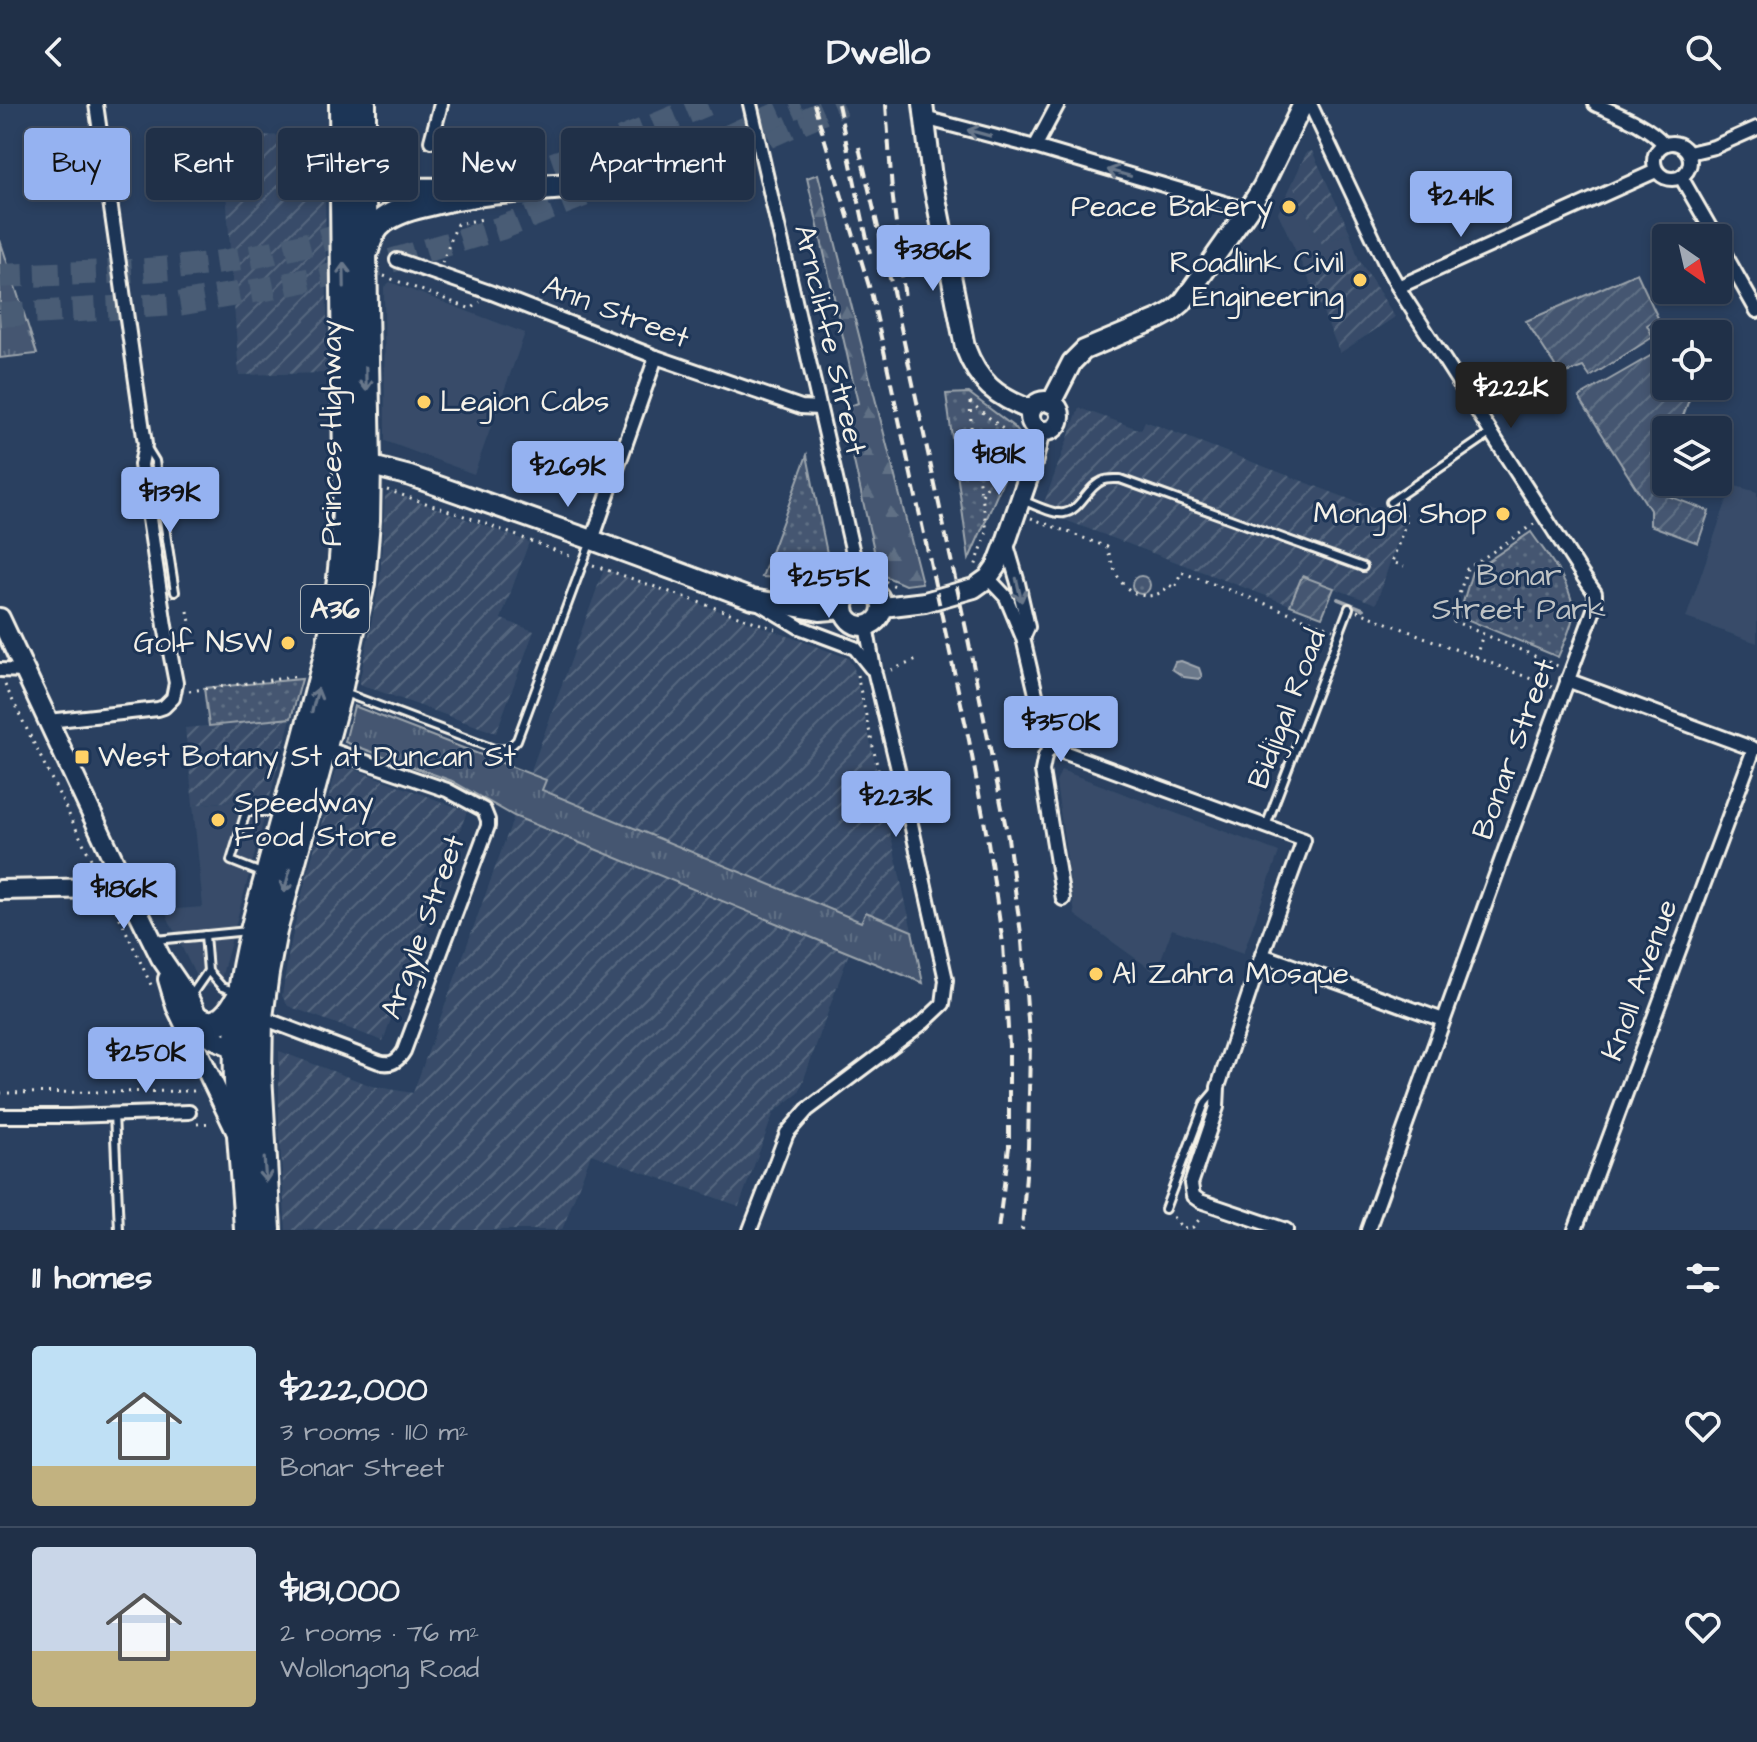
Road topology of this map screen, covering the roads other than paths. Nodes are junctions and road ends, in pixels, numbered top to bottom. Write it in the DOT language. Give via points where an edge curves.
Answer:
graph roads {
  1 [pos="96,104"];
  2 [pos="342,104"];
  3 [pos="363,104"];
  4 [pos="441,104"];
  5 [pos="750,104"];
  6 [pos="1058,104"];
  7 [pos="1303,104"];
  8 [pos="1310,104"];
  9 [pos="1595,104"];
  10 [pos="923,111"];
  11 [pos="342,128"];
  12 [pos="363,128"];
  13 [pos="1757,128"];
  14 [pos="431,141"];
  15 [pos="1664,144"];
  16 [pos="1035,147"];
  17 [pos="1689,153"];
  18 [pos="1656,171"];
  19 [pos="1681,177"];
  20 [pos="343,200"];
  21 [pos="365,200"];
  22 [pos="446,200"];
  23 [pos="1248,210"];
  24 [pos="1708,224"];
  25 [pos="397,260"];
  26 [pos="1732,267"];
  27 [pos="372,274"];
  28 [pos="1398,287"];
  29 [pos="1757,311"];
  30 [pos="656,357"];
  31 [pos="1051,403"];
  32 [pos="818,408"];
  33 [pos="1031,410"];
  34 [pos="1040,431"];
  35 [pos="1491,433"];
  36 [pos="145,444"];
  37 [pos="368,465"];
  38 [pos="1390,502"];
  39 [pos="1018,506"];
  40 [pos="592,540"];
  41 [pos="1006,542"];
  42 [pos="1363,567"];
  43 [pos="980,576"];
  44 [pos="859,580"];
  45 [pos="175,592"];
  46 [pos="752,599"];
  47 [pos="883,607"];
  48 [pos="1349,608"];
  49 [pos="844,609"];
  50 [pos="0,618"];
  51 [pos="866,626"];
  52 [pos="1023,638"];
  53 [pos="0,670"];
  54 [pos="25,671"];
  55 [pos="875,674"];
  56 [pos="1567,681"];
  57 [pos="339,691"];
  58 [pos="48,721"];
  59 [pos="314,744"];
  60 [pos="1051,745"];
  61 [pos="1756,746"];
  62 [pos="285,812"];
  63 [pos="1266,826"];
  64 [pos="268,875"];
  65 [pos="125,885"];
  66 [pos="0,890"];
  67 [pos="1063,899"];
  68 [pos="253,930"];
  69 [pos="205,935"];
  70 [pos="152,940"];
  71 [pos="1262,955"];
  72 [pos="161,958"];
  73 [pos="208,971"];
  74 [pos="241,994"];
  75 [pos="194,1009"];
  76 [pos="260,1017"];
  77 [pos="1443,1020"];
  78 [pos="237,1049"];
  79 [pos="259,1074"];
  80 [pos="1218,1087"];
  81 [pos="189,1112"];
  82 [pos="114,1113"];
  83 [pos="0,1116"];
  84 [pos="241,1140"];
  85 [pos="1165,1209"];
  86 [pos="119,1230"];
  87 [pos="247,1230"];
  88 [pos="268,1230"];
  89 [pos="750,1230"];
  90 [pos="1286,1230"];
  91 [pos="1368,1230"];
  92 [pos="1575,1230"];
  1 -- 36 [label="street"];
  2 -- 11 [label="highway, Princes Highway / A36"];
  3 -- 12 [label="highway, Princes Highway / A36"];
  4 -- 14 [label="street"];
  5 -- 32 [label="street, Arncliffe Street"];
  6 -- 16 [label="street"];
  7 -- 23 [label="street"];
  8 -- 28 [label="street, Bonar Street"];
  9 -- 15 [label="street" via="1646,128"];
  16 -- 10 [label="street, one-way"];
  10 -- 33 [label="street" via="965,347 992,389"];
  13 -- 17 [label="street"];
  15 -- 17 [label="street" via="1676,143"];
  15 -- 18 [label="street" via="1654,159"];
  23 -- 16 [label="street, one-way"];
  17 -- 19 [label="street" via="1690,164"];
  18 -- 19 [label="street" via="1665,178"];
  18 -- 28 [label="street"];
  19 -- 24 [label="street"];
  59 -- 20 [label="highway, Princes Highway / A36, one-way" via="345,522"];
  21 -- 27 [label="highway, Princes Highway / A36"];
  22 -- 27 [label="highway" via="385,219 376,227 366,249"];
  23 -- 31 [label="street" via="1182,303 1158,319 1084,350"];
  25 -- 30 [label="street, Ann Street"];
  26 -- 29 [label="street"];
  27 -- 37 [label="highway, Princes Highway / A36, one-way"];
  28 -- 35 [label="street, Bonar Street"];
  30 -- 32 [label="street, Ann Street" via="801,407"];
  30 -- 40 [label="street"];
  31 -- 33 [label="street" via="1037,403"];
  31 -- 34 [label="street" via="1059,419 1054,428"];
  32 -- 44 [label="street, Arncliffe Street"];
  33 -- 34 [label="street" via="1031,423"];
  34 -- 39 [label="street"];
  35 -- 38 [label="lane"];
  35 -- 56 [label="street, Bonar Street" via="1595,593 1595,607"];
  36 -- 45 [label="lane" via="155,461"];
  36 -- 58 [label="street" via="141,465 175,692 169,704 158,709"];
  37 -- 40 [label="street"];
  37 -- 57 [label="highway, Princes Highway / A36" via="362,583"];
  39 -- 41 [label="street"];
  39 -- 42 [label="lane" via="1066,514 1095,484 1120,479"];
  40 -- 46 [label="street"];
  40 -- 57 [label="lane" via="517,740 507,749 494,749"];
  41 -- 43 [label="street" via="997,565"];
  41 -- 52 [label="street, one-way" via="1028,627"];
  43 -- 47 [label="street" via="974,588"];
  43 -- 52 [label="street" via="1006,597"];
  44 -- 47 [label="street" via="876,593"];
  44 -- 49 [label="street"];
  46 -- 49 [label="street" via="820,611"];
  46 -- 55 [label="street" via="799,627 855,648"];
  47 -- 51 [label="street" via="880,618"];
  48 -- 63 [label="lane, Bidjigal Road"];
  49 -- 51 [label="street" via="854,624"];
  50 -- 54 [label="street"];
  51 -- 55 [label="street"];
  52 -- 60 [label="street"];
  53 -- 54 [label="street"];
  54 -- 58 [label="street"];
  55 -- 89 [label="street" via="946,980 943,1004 807,1110 787,1133"];
  56 -- 61 [label="street, Knoll Avenue"];
  56 -- 77 [label="street, Bonar Street"];
  57 -- 59 [label="highway, Princes Highway / A36"];
  58 -- 65 [label="street"];
  59 -- 62 [label="highway, Princes Highway / A36"];
  59 -- 76 [label="highway, Princes Highway / A36, one-way"];
  59 -- 76 [label="street, Argyle Street" via="447,790 484,810 488,826 398,1059 379,1062"];
  60 -- 63 [label="street"];
  60 -- 67 [label="street" via="1042,771"];
  61 -- 92 [label="street, Knoll Avenue"];
  62 -- 64 [label="highway, Princes Highway / A36"];
  62 -- 64 [label="lane" via="246,812 231,861"];
  63 -- 71 [label="street" via="1304,840"];
  64 -- 68 [label="highway, Princes Highway / A36"];
  65 -- 66 [label="street"];
  65 -- 70 [label="street"];
  68 -- 69 [label="lane"];
  68 -- 74 [label="highway, Princes Highway / A36"];
  69 -- 70 [label="lane"];
  69 -- 73 [label="lane"];
  70 -- 72 [label="street"];
  71 -- 77 [label="street"];
  71 -- 80 [label="street"];
  72 -- 75 [label="street"];
  72 -- 84 [label="street" via="176,1006"];
  73 -- 74 [label="lane" via="222,987"];
  73 -- 75 [label="lane"];
  74 -- 75 [label="highway" via="220,1021 207,1024"];
  74 -- 78 [label="highway, Princes Highway / A36"];
  75 -- 78 [label="street" via="206,1033"];
  76 -- 79 [label="highway, Princes Highway / A36"];
  77 -- 91 [label="street, Bonar Street"];
  78 -- 79 [label="street"];
  78 -- 84 [label="highway, Princes Highway / A36"];
  79 -- 88 [label="highway, Princes Highway / A36, one-way"];
  80 -- 85 [label="lane" via="1205,1103"];
  80 -- 90 [label="street" via="1217,1107 1191,1191 1208,1204"];
  81 -- 82 [label="street"];
  82 -- 83 [label="street"];
  82 -- 86 [label="lane"];
  84 -- 87 [label="highway, Princes Highway / A36"];
}
